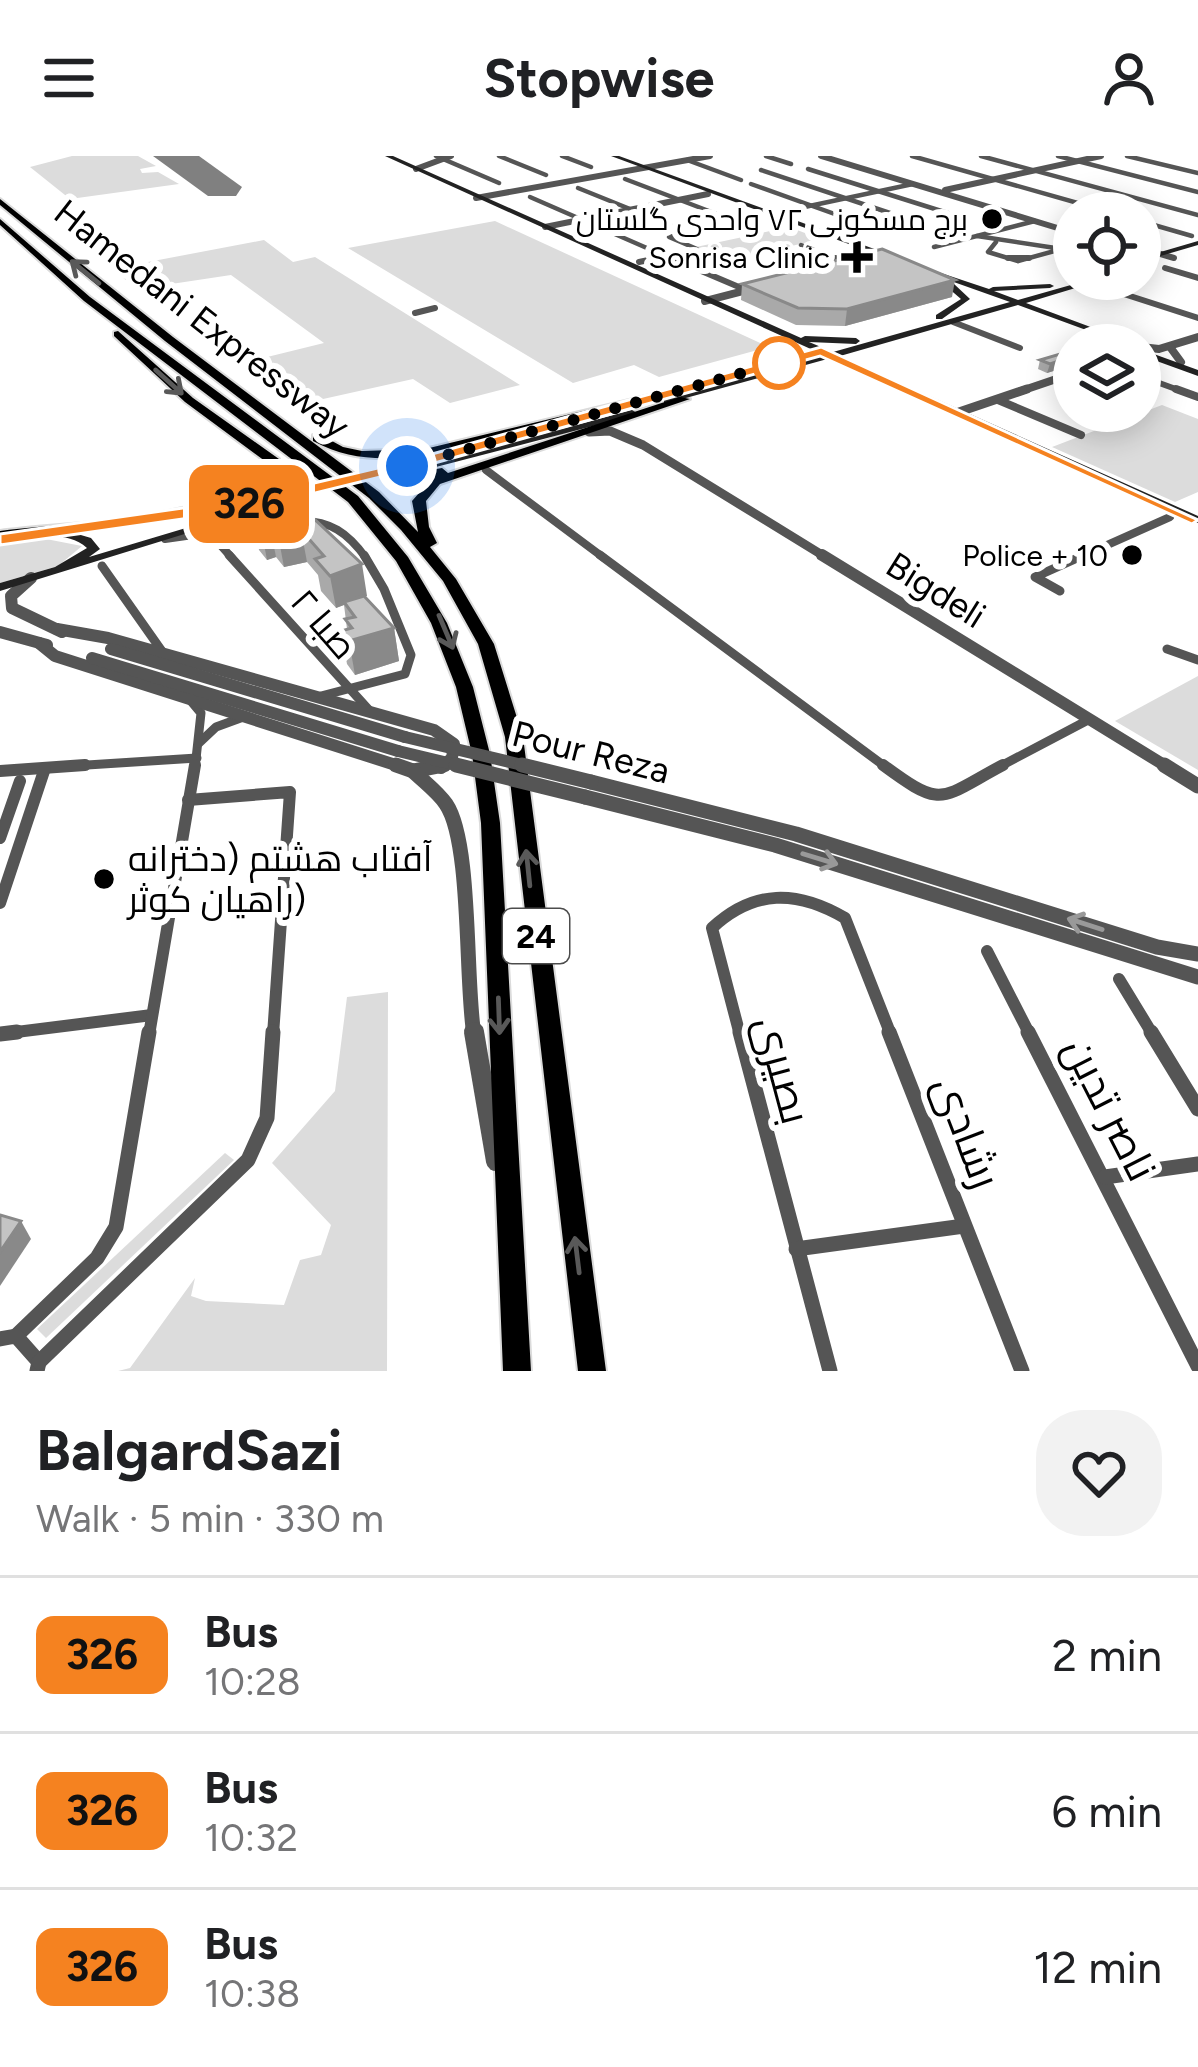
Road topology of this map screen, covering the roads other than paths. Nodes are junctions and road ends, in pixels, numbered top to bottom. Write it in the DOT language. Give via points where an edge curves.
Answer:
graph roads {
  1 [pos="388,156"];
  2 [pos="500,156"];
  3 [pos="562,156"];
  4 [pos="602,156"];
  5 [pos="614,156"];
  6 [pos="710,156"];
  7 [pos="766,156"];
  8 [pos="821,156"];
  9 [pos="833,156"];
  10 [pos="912,156"];
  11 [pos="981,156"];
  12 [pos="1058,156"];
  13 [pos="1101,156"];
  14 [pos="1127,156"];
  15 [pos="1164,156"];
  16 [pos="444,157"];
  17 [pos="689,158"];
  18 [pos="1145,160"];
  19 [pos="1079,161"];
  20 [pos="791,164"];
  21 [pos="591,167"];
  22 [pos="638,167"];
  23 [pos="416,169"];
  24 [pos="761,170"];
  25 [pos="808,170"];
  26 [pos="1036,171"];
  27 [pos="1198,173"];
  28 [pos="546,175"];
  29 [pos="625,179"];
  30 [pos="994,179"];
  31 [pos="741,180"];
  32 [pos="499,184"];
  33 [pos="751,184"];
  34 [pos="913,184"];
  35 [pos="578,188"];
  36 [pos="945,190"];
  37 [pos="878,191"];
  38 [pos="1198,192"];
  39 [pos="708,194"];
  40 [pos="477,196"];
  41 [pos="1053,196"];
  42 [pos="530,197"];
  43 [pos="844,198"];
  44 [pos="680,200"];
  45 [pos="0,201"];
  46 [pos="811,206"];
  47 [pos="632,210"];
  48 [pos="781,212"];
  49 [pos="1198,214"];
  50 [pos="954,215"];
  51 [pos="759,218"];
  52 [pos="0,220"];
  53 [pos="582,220"];
  54 [pos="1035,221"];
  55 [pos="739,222"];
  56 [pos="920,223"];
  57 [pos="1053,223"];
  58 [pos="1053,225"];
  59 [pos="544,227"];
  60 [pos="1161,230"];
  61 [pos="882,231"];
  62 [pos="690,233"];
  63 [pos="977,236"];
  64 [pos="996,242"];
  65 [pos="1194,244"];
  66 [pos="800,245"];
  67 [pos="934,247"];
  68 [pos="1161,251"];
  69 [pos="656,252"];
  70 [pos="884,256"];
  71 [pos="750,257"];
  72 [pos="673,259"];
  73 [pos="1163,259"];
  74 [pos="640,262"];
  75 [pos="896,263"];
  76 [pos="852,264"];
  77 [pos="834,268"];
  78 [pos="914,270"];
  79 [pos="931,276"];
  80 [pos="799,277"];
  81 [pos="1198,278"];
  82 [pos="781,282"];
  83 [pos="764,286"];
  84 [pos="1053,288"];
  85 [pos="1053,289"];
  86 [pos="746,290"];
  87 [pos="1053,290"];
  88 [pos="87,299"];
  89 [pos="1149,300"];
  90 [pos="706,301"];
  91 [pos="1008,302"];
  92 [pos="435,308"];
  93 [pos="416,313"];
  94 [pos="1198,317"];
  95 [pos="1055,319"];
  96 [pos="946,321"];
  97 [pos="752,322"];
  98 [pos="1068,324"];
  99 [pos="1068,324"];
  100 [pos="1198,337"];
  101 [pos="793,338"];
  102 [pos="169,339"];
  103 [pos="858,344"];
  104 [pos="1170,346"];
  105 [pos="1020,348"];
  106 [pos="1161,348"];
  107 [pos="821,355"];
  108 [pos="1161,357"];
  109 [pos="1161,358"];
  110 [pos="1180,362"];
  111 [pos="791,366"];
  112 [pos="856,370"];
  113 [pos="1198,371"];
  114 [pos="1161,384"];
  115 [pos="1053,386"];
  116 [pos="699,389"];
  117 [pos="1198,397"];
  118 [pos="1002,401"];
  119 [pos="963,414"];
  120 [pos="635,417"];
  121 [pos="589,432"];
  122 [pos="1081,435"];
  123 [pos="545,444"];
  124 [pos="643,445"];
  125 [pos="425,453"];
  126 [pos="486,470"];
  127 [pos="306,494"];
  128 [pos="242,515"];
  129 [pos="1170,517"];
  130 [pos="1198,520"];
  131 [pos="296,522"];
  132 [pos="1198,530"];
  133 [pos="30,536"];
  134 [pos="0,537"];
  135 [pos="215,539"];
  136 [pos="136,545"];
  137 [pos="102,566"];
  138 [pos="58,569"];
  139 [pos="31,578"];
  140 [pos="449,578"];
  141 [pos="0,587"];
  142 [pos="1060,591"];
  143 [pos="6,608"];
  144 [pos="57,629"];
  145 [pos="0,632"];
  146 [pos="39,643"];
  147 [pos="1167,649"];
  148 [pos="164,654"];
  149 [pos="1198,660"];
  150 [pos="346,690"];
  151 [pos="184,696"];
  152 [pos="313,696"];
  153 [pos="372,713"];
  154 [pos="246,716"];
  155 [pos="1090,719"];
  156 [pos="401,744"];
  157 [pos="198,750"];
  158 [pos="45,768"];
  159 [pos="0,771"];
  160 [pos="413,771"];
  161 [pos="20,781"];
  162 [pos="1198,786"];
  163 [pos="588,789"];
  164 [pos="188,800"];
  165 [pos="0,838"];
  166 [pos="0,903"];
  167 [pos="844,918"];
  168 [pos="987,951"];
  169 [pos="1198,954"];
  170 [pos="1198,977"];
  171 [pos="1119,979"];
  172 [pos="152,1015"];
  173 [pos="0,1034"];
  174 [pos="1198,1109"];
  175 [pos="1198,1165"];
  176 [pos="1105,1177"];
  177 [pos="506,1215"];
  178 [pos="964,1226"];
  179 [pos="796,1249"];
  180 [pos="8,1338"];
  181 [pos="1198,1366"];
  182 [pos="38,1367"];
  183 [pos="517,1371"];
  184 [pos="592,1371"];
  185 [pos="830,1371"];
  186 [pos="1022,1371"];
  1 -- 23 [label="main road"];
  2 -- 28 [label="street"];
  3 -- 21 [label="street"];
  4 -- 22 [label="main road"];
  5 -- 22 [label="main road"];
  6 -- 17 [label="street"];
  7 -- 20 [label="street"];
  8 -- 34 [label="street"];
  9 -- 36 [label="street"];
  10 -- 30 [label="street"];
  11 -- 26 [label="street"];
  12 -- 19 [label="street"];
  13 -- 19 [label="street"];
  14 -- 18 [label="street"];
  15 -- 18 [label="street"];
  16 -- 23 [label="street"];
  16 -- 32 [label="street"];
  17 -- 22 [label="street"];
  17 -- 31 [label="street"];
  18 -- 27 [label="street"];
  19 -- 26 [label="street"];
  19 -- 38 [label="street"];
  22 -- 39 [label="main road"];
  22 -- 40 [label="street"];
  22 -- 70 [label="main road"];
  23 -- 40 [label="main road"];
  24 -- 43 [label="street"];
  25 -- 37 [label="street"];
  26 -- 30 [label="street"];
  26 -- 49 [label="street"];
  29 -- 44 [label="street"];
  30 -- 36 [label="street"];
  30 -- 41 [label="street"];
  33 -- 46 [label="street"];
  34 -- 37 [label="street"];
  34 -- 54 [label="street"];
  35 -- 47 [label="street"];
  36 -- 57 [label="street"];
  37 -- 43 [label="street"];
  37 -- 50 [label="street"];
  39 -- 44 [label="street"];
  39 -- 70 [label="main road"];
  40 -- 59 [label="main road"];
  42 -- 53 [label="street"];
  43 -- 46 [label="street"];
  43 -- 56 [label="street"];
  44 -- 47 [label="street"];
  44 -- 55 [label="street"];
  102 -- 45 [label="highway, Hamedani Expressway / 24, one-way"];
  46 -- 48 [label="street"];
  46 -- 61 [label="street"];
  47 -- 53 [label="street"];
  47 -- 62 [label="street"];
  51 -- 55 [label="street"];
  52 -- 88 [label="highway, Hamedani Expressway / 24"];
  53 -- 59 [label="street"];
  53 -- 69 [label="street"];
  54 -- 58 [label="street"];
  54 -- 63 [label="street"];
  55 -- 62 [label="street"];
  59 -- 90 [label="main road"];
  60 -- 65 [label="street"];
  62 -- 74 [label="street" via="669,237 697,249"];
  63 -- 64 [label="street"];
  63 -- 67 [label="street"];
  64 -- 64 [label="street" via="1035,241 1062,249 1018,261 988,252"];
  65 -- 68 [label="main road"];
  65 -- 73 [label="main road"];
  66 -- 76 [label="street"];
  70 -- 75 [label="main road"];
  70 -- 76 [label="street"];
  70 -- 84 [label="main road" via="989,288"];
  70 -- 91 [label="main road"];
  71 -- 80 [label="street"];
  72 -- 86 [label="street"];
  73 -- 81 [label="street"];
  76 -- 77 [label="street"];
  78 -- 79 [label="main road"];
  79 -- 91 [label="main road"];
  79 -- 96 [label="main road" via="966,299"];
  80 -- 82 [label="street"];
  83 -- 86 [label="street"];
  85 -- 91 [label="main road"];
  86 -- 90 [label="street"];
  87 -- 95 [label="main road" via="1038,301"];
  88 -- 134 [label="highway, one-way" via="178,390 277,469 261,488 224,502"];
  88 -- 177 [label="highway, Hamedani Expressway / 24, one-way" via="352,499 385,533 438,614 479,742 494,853"];
  89 -- 94 [label="street"];
  90 -- 97 [label="main road"];
  91 -- 95 [label="main road"];
  91 -- 96 [label="main road"];
  92 -- 93 [label="street"];
  95 -- 96 [label="main road" via="1004,313"];
  95 -- 98 [label="main road"];
  95 -- 99 [label="main road"];
  96 -- 103 [label="main road"];
  96 -- 105 [label="street"];
  97 -- 101 [label="main road"];
  97 -- 107 [label="main road"];
  100 -- 104 [label="street"];
  101 -- 103 [label="main road"];
  101 -- 107 [label="main road"];
  102 -- 125 [label="highway" via="339,450"];
  102 -- 140 [label="highway, Hamedani Expressway / 24" via="374,495"];
  103 -- 107 [label="main road"];
  103 -- 112 [label="main road"];
  104 -- 106 [label="street"];
  104 -- 110 [label="street"];
  107 -- 111 [label="main road"];
  107 -- 112 [label="main road"];
  107 -- 116 [label="main road"];
  108 -- 110 [label="main road"];
  109 -- 113 [label="main road"];
  110 -- 113 [label="main road"];
  111 -- 112 [label="main road"];
  111 -- 116 [label="main road"];
  112 -- 119 [label="main road"];
  112 -- 129 [label="main road"];
  114 -- 117 [label="street"];
  115 -- 118 [label="street"];
  116 -- 120 [label="highway"];
  116 -- 125 [label="highway"];
  116 -- 127 [label="main road, bridge"];
  118 -- 119 [label="street"];
  118 -- 122 [label="street"];
  119 -- 130 [label="main road"];
  120 -- 121 [label="highway"];
  120 -- 124 [label="street" via="622,427"];
  121 -- 123 [label="highway"];
  121 -- 124 [label="street, Bigdeli"];
  123 -- 125 [label="highway" via="412,480 387,470"];
  123 -- 140 [label="highway" via="453,473 426,490 422,526"];
  124 -- 155 [label="street, Bigdeli"];
  126 -- 155 [label="street" via="923,795 944,796"];
  127 -- 128 [label="main road"];
  127 -- 133 [label="main road"];
  128 -- 135 [label="street" via="212,529"];
  128 -- 136 [label="main road"];
  129 -- 132 [label="main road"];
  129 -- 142 [label="street" via="1035,577"];
  131 -- 150 [label="street" via="329,520 366,558 411,655 392,681"];
  133 -- 134 [label="main road"];
  133 -- 138 [label="main road" via="94,544"];
  135 -- 136 [label="street"];
  135 -- 150 [label="street, صبا ۲"];
  136 -- 138 [label="main road"];
  137 -- 148 [label="street"];
  138 -- 139 [label="main road"];
  139 -- 141 [label="main road"];
  139 -- 143 [label="street, Pour Reza"];
  184 -- 140 [label="highway, Hamedani Expressway / 24, one-way" via="514,737 486,644"];
  143 -- 144 [label="street, Pour Reza"];
  144 -- 148 [label="street"];
  144 -- 156 [label="street, Pour Reza"];
  145 -- 146 [label="street, Pour Reza"];
  146 -- 151 [label="street" via="55,656"];
  146 -- 156 [label="street, Pour Reza"];
  147 -- 149 [label="street"];
  148 -- 152 [label="street"];
  150 -- 152 [label="street"];
  150 -- 153 [label="street, صبا ۲"];
  151 -- 154 [label="street"];
  151 -- 157 [label="street" via="201,713"];
  152 -- 153 [label="street"];
  153 -- 160 [label="street" via="434,730 454,744 440,769"];
  154 -- 157 [label="street" via="216,727"];
  154 -- 160 [label="street"];
  155 -- 162 [label="street, Bigdeli"];
  156 -- 163 [label="street, Pour Reza, bridge"];
  157 -- 158 [label="street"];
  157 -- 164 [label="street"];
  158 -- 159 [label="street"];
  158 -- 166 [label="street"];
  160 -- 177 [label="street" via="448,806 455,832 470,1009"];
  161 -- 165 [label="street"];
  169 -- 163 [label="street, Pour Reza, one-way" via="796,834"];
  163 -- 170 [label="street, Pour Reza, one-way"];
  164 -- 172 [label="street"];
  164 -- 182 [label="street" via="290,792 267,1118 248,1160"];
  167 -- 178 [label="street, رشادی"];
  167 -- 179 [label="street, بصیری" via="797,896 764,895 712,928"];
  168 -- 176 [label="street, ناصر تدین"];
  171 -- 174 [label="street"];
  172 -- 173 [label="street"];
  172 -- 180 [label="street" via="116,1227 97,1258"];
  175 -- 176 [label="street"];
  176 -- 181 [label="street, ناصر تدین"];
  177 -- 183 [label="highway, Hamedani Expressway / 24"];
  178 -- 179 [label="street"];
  178 -- 186 [label="street, رشادی"];
  179 -- 185 [label="street, بصیری"];
  180 -- 182 [label="street"];
}
